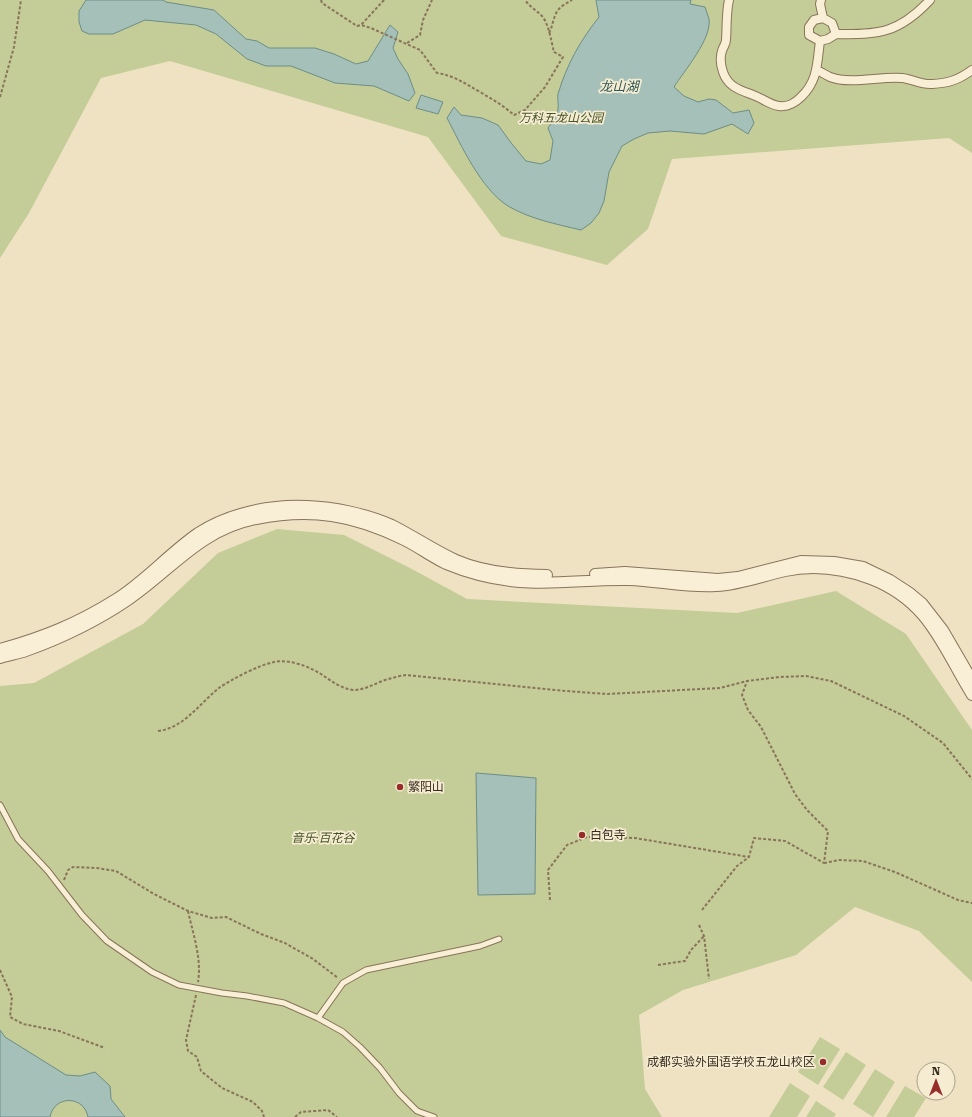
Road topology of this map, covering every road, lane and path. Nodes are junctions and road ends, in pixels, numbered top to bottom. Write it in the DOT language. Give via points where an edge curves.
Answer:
graph roads {
  1 [pos="21,0"];
  2 [pos="321,0"];
  3 [pos="384,0"];
  4 [pos="432,0"];
  5 [pos="525,0"];
  6 [pos="572,0"];
  7 [pos="729,0"];
  8 [pos="821,0"];
  9 [pos="930,0"];
  10 [pos="823,18"];
  11 [pos="361,25"];
  12 [pos="548,34"];
  13 [pos="836,34"];
  14 [pos="820,41"];
  15 [pos="407,43"];
  16 [pos="817,70"];
  17 [pos="972,70"];
  18 [pos="0,97"];
  19 [pos="0,650"];
  20 [pos="0,658"];
  21 [pos="972,680"];
  22 [pos="747,681"];
  23 [pos="972,695"];
  24 [pos="158,731"];
  25 [pos="972,780"];
  26 [pos="0,805"];
  27 [pos="749,856"];
  28 [pos="824,863"];
  29 [pos="61,888"];
  30 [pos="550,900"];
  31 [pos="972,903"];
  32 [pos="702,910"];
  33 [pos="188,911"];
  34 [pos="699,925"];
  35 [pos="704,936"];
  36 [pos="499,939"];
  37 [pos="658,965"];
  38 [pos="0,970"];
  39 [pos="709,979"];
  40 [pos="343,983"];
  41 [pos="197,988"];
  42 [pos="318,1018"];
  43 [pos="105,1048"];
  44 [pos="264,1117"];
  45 [pos="295,1117"];
  46 [pos="337,1117"];
  47 [pos="434,1117"];
  1 -- 18 [label="path" via="14,47"];
  2 -- 11 [label="path" via="357,26"];
  3 -- 11 [label="path"];
  4 -- 15 [label="path" via="423,20 420,35"];
  5 -- 12 [label="path" via="542,16"];
  6 -- 12 [label="path" via="558,9"];
  7 -- 16 [label="street" via="726,10 726,42 721,52 722,65 730,85 774,105 794,104 810,88"];
  8 -- 10 [label="street"];
  9 -- 13 [label="street" via="908,20 891,29 874,33"];
  10 -- 13 [label="street" via="832,23"];
  10 -- 14 [label="street" via="814,20 809,27 809,35"];
  11 -- 15 [label="path"];
  12 -- 15 [label="path" via="554,52 563,57 545,87 526,110 514,115 504,105 460,80 437,73 420,50"];
  13 -- 14 [label="street"];
  14 -- 16 [label="street"];
  16 -- 17 [label="street" via="831,78 844,80 904,78 931,84 955,81"];
  19 -- 21 [label="street" via="62,629 100,608 131,589 198,533 214,524 268,508 308,506 359,513 392,525 456,560 477,567 522,575 625,572 718,579 801,561 856,565 890,580 922,603 943,630"];
  20 -- 23 [label="street" via="68,634 111,612 216,533 239,523 291,513 330,515 368,525 457,568 487,578 521,582 629,580 713,587 730,586 785,571 803,569 841,570 857,574 899,593 927,619"];
  22 -- 24 [label="path" via="720,688 607,694 406,675 353,690 337,685 305,666 274,662 234,679 219,688 178,725"];
  22 -- 25 [label="path" via="806,676 831,681 904,716 936,738 943,743"];
  22 -- 28 [label="path" via="742,695 748,710 761,727 795,794 828,831"];
  26 -- 29 [label="lane" via="18,840"];
  27 -- 28 [label="path" via="754,838 785,842"];
  27 -- 30 [label="path" via="635,838 587,837 567,845 548,870"];
  27 -- 32 [label="path" via="737,866"];
  28 -- 31 [label="path" via="839,860 863,861 958,900"];
  29 -- 33 [label="path" via="68,870 73,867 97,868 116,872"];
  29 -- 41 [label="lane" via="107,941 152,972 178,985"];
  33 -- 40 [label="path" via="212,918 226,917 285,943 313,959"];
  33 -- 41 [label="path" via="200,974"];
  34 -- 35 [label="path"];
  35 -- 37 [label="path" via="685,961"];
  35 -- 39 [label="path"];
  36 -- 40 [label="lane" via="480,946 366,970"];
  38 -- 43 [label="path" via="12,997 10,1017 23,1024 59,1031"];
  40 -- 42 [label="lane"];
  41 -- 42 [label="lane" via="284,1004"];
  41 -- 44 [label="path" via="186,1040 188,1051 197,1057 201,1071 222,1088 253,1102"];
  42 -- 47 [label="lane" via="343,1032 360,1047 380,1068 398,1093 417,1111"];
  45 -- 46 [label="path" via="301,1112 328,1110"];
}
